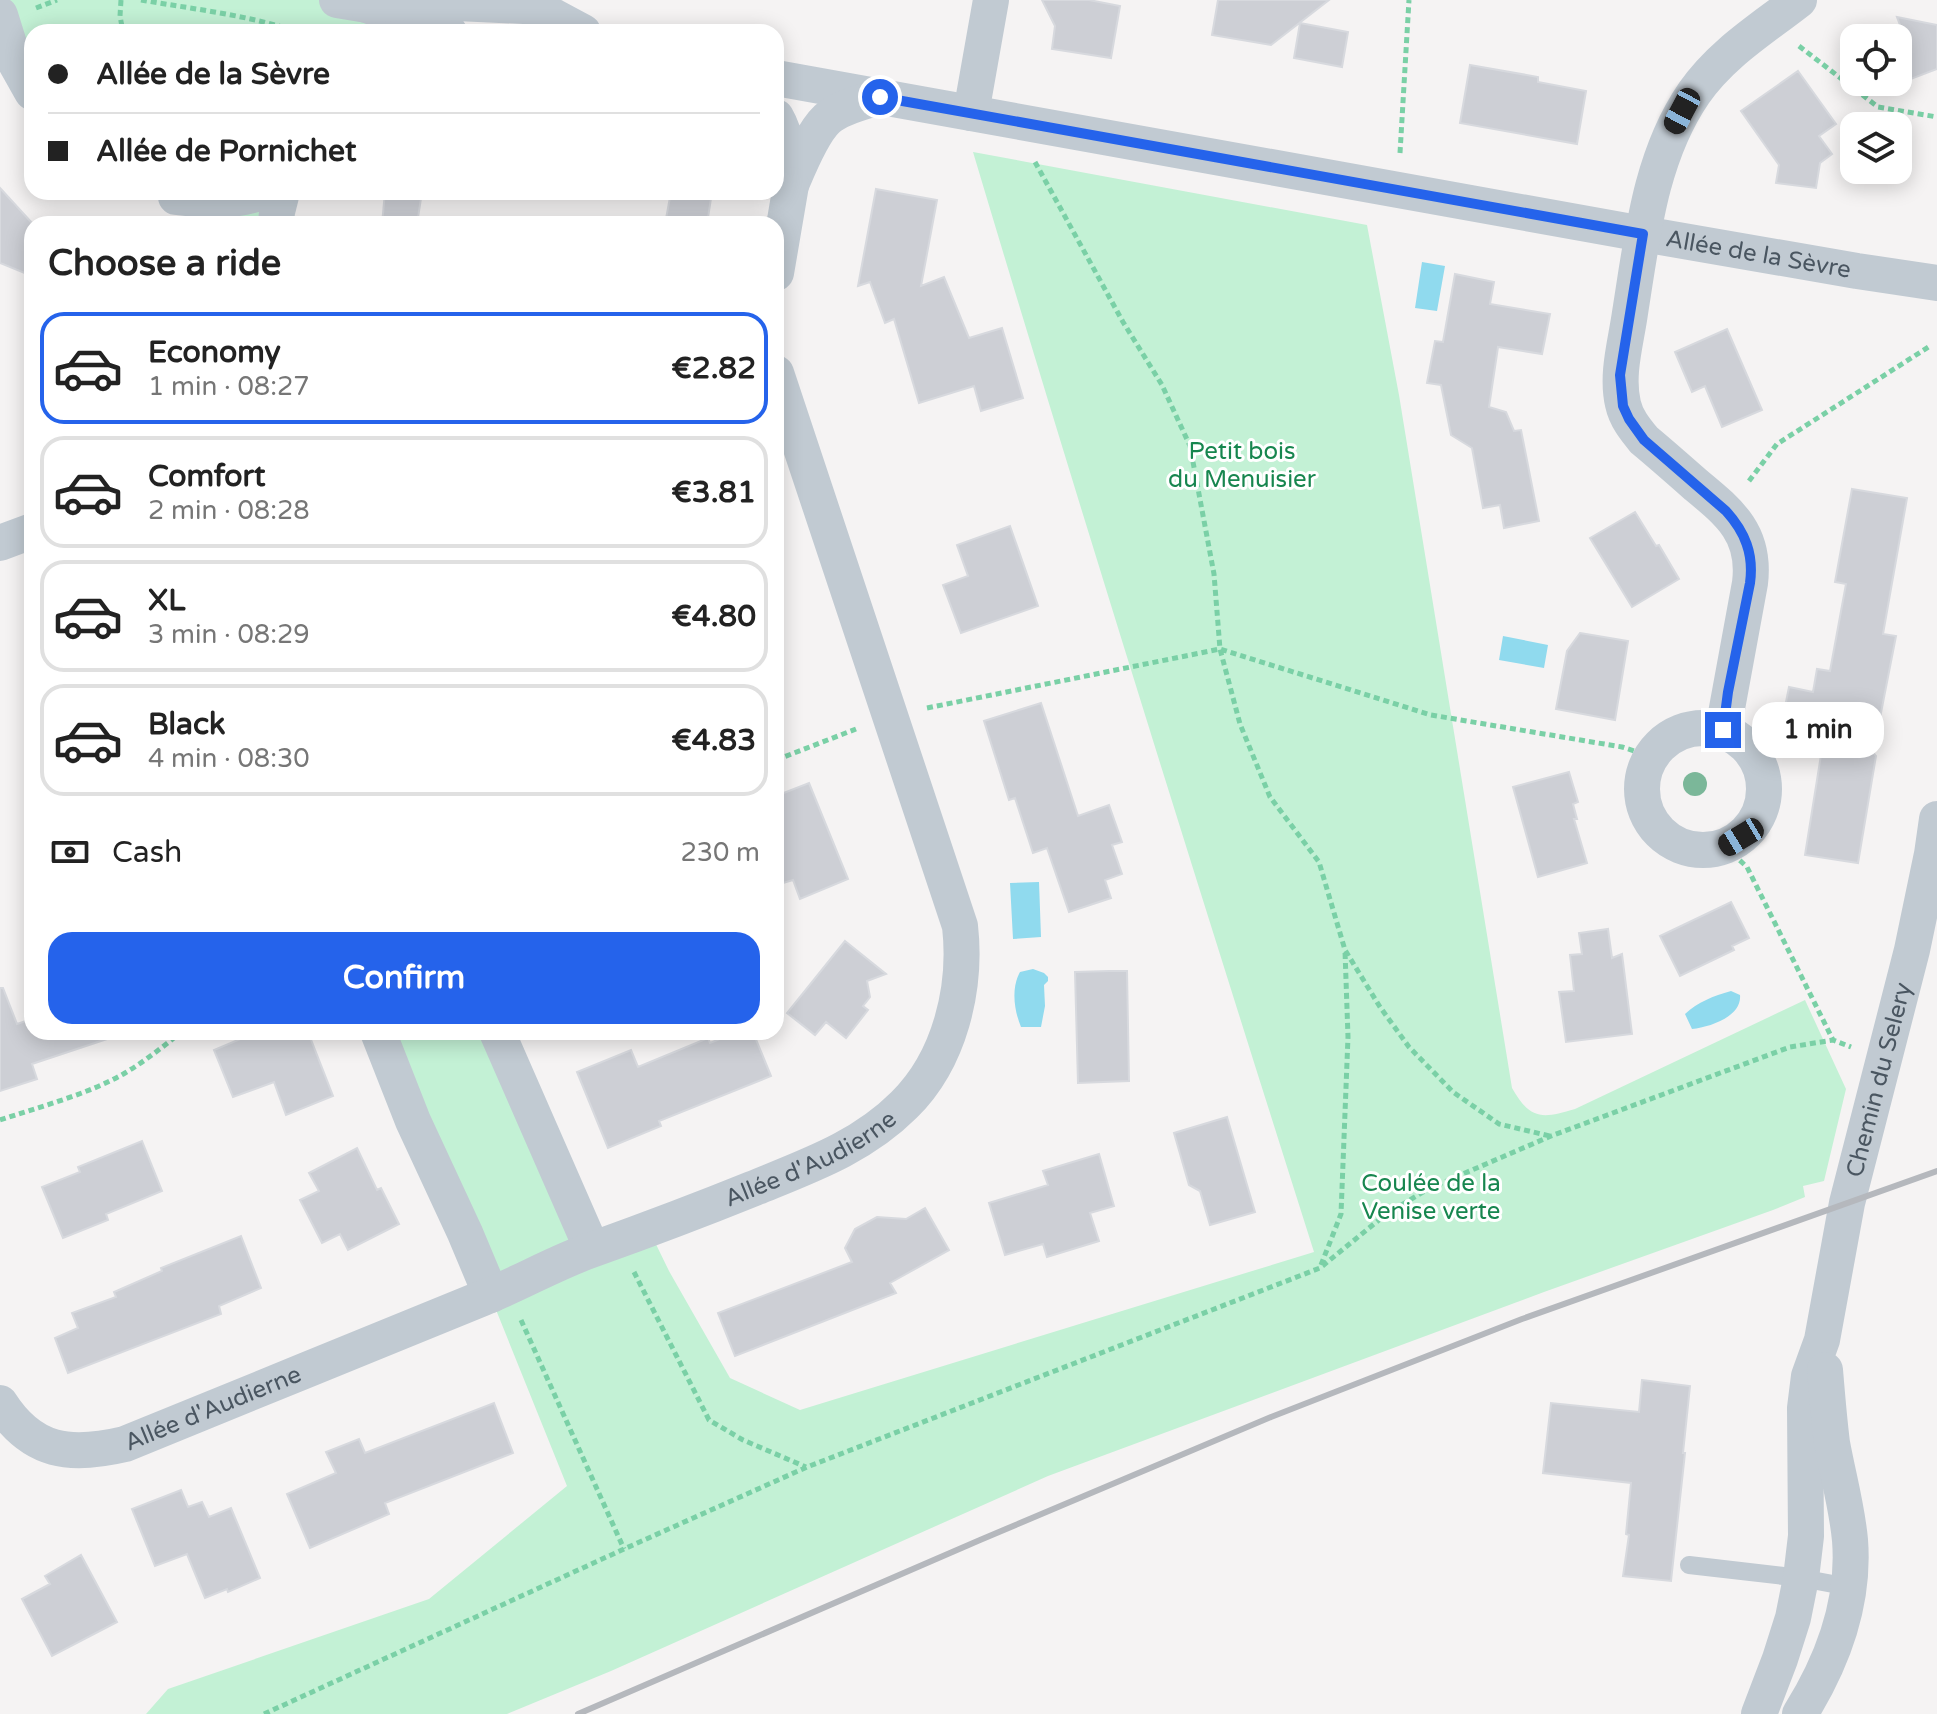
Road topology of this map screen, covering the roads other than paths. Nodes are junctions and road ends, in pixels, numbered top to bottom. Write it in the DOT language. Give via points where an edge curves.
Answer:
graph roads {
  1 [pos="991,0"];
  2 [pos="1799,0"];
  3 [pos="352,3"];
  4 [pos="514,12"];
  5 [pos="0,15"];
  6 [pos="430,24"];
  7 [pos="568,24"];
  8 [pos="24,78"];
  9 [pos="784,79"];
  10 [pos="880,97"];
  11 [pos="971,113"];
  12 [pos="784,137"];
  13 [pos="791,185"];
  14 [pos="226,200"];
  15 [pos="178,204"];
  16 [pos="784,226"];
  17 [pos="1643,234"];
  18 [pos="1937,283"];
  19 [pos="784,397"];
  20 [pos="24,534"];
  21 [pos="0,543"];
  22 [pos="1723,730"];
  23 [pos="1937,819"];
  24 [pos="381,1040"];
  25 [pos="501,1040"];
  26 [pos="605,1245"];
  27 [pos="499,1291"];
  28 [pos="1822,1340"];
  29 [pos="0,1403"];
  30 [pos="1689,1565"];
  31 [pos="1801,1578"];
  32 [pos="1849,1587"];
  33 [pos="1759,1714"];
  34 [pos="1800,1714"];
  1 -- 11 [label="street"];
  2 -- 17 [label="street" via="1734,48 1682,111 1659,166"];
  3 -- 6 [label="street"];
  4 -- 6 [label="street"];
  4 -- 7 [label="street" via="524,6"];
  5 -- 8 [label="street"];
  9 -- 10 [label="street, Allée de la Sèvre"];
  10 -- 11 [label="street, Allée de la Sèvre"];
  10 -- 13 [label="street" via="827,119"];
  11 -- 17 [label="street, Allée de la Sèvre"];
  12 -- 13 [label="street"];
  13 -- 16 [label="street"];
  14 -- 15 [label="street"];
  17 -- 18 [label="street, Allée de la Sèvre"];
  17 -- 22 [label="street" via="1620,375 1623,406 1644,440 1742,531 1752,569"];
  19 -- 26 [label="street, Allée d'Audierne" via="960,926 963,952 954,1015 937,1060 907,1103 873,1133 812,1164"];
  20 -- 21 [label="street"];
  22 -- 22 [label="street" via="1740,739 1761,769 1761,806 1754,823 1725,847 1681,847 1649,819 1641,798 1642,777 1650,756 1669,736 1696,727"];
  23 -- 28 [label="street, Chemin du Selery" via="1912,950 1847,1203"];
  24 -- 27 [label="street" via="465,1233"];
  25 -- 26 [label="street"];
  26 -- 27 [label="street, Allée d'Audierne"];
  27 -- 29 [label="street, Allée d'Audierne" via="107,1448 50,1446 30,1437"];
  28 -- 31 [label="street, Chemin du Selery" via="1805,1408"];
  28 -- 32 [label="street, Chemin du Selery" via="1832,1443 1850,1539"];
  30 -- 31 [label="lane"];
  31 -- 32 [label="lane"];
  31 -- 33 [label="street, Chemin du Selery" via="1793,1618"];
  32 -- 34 [label="street, Chemin du Selery" via="1834,1649"];
}
